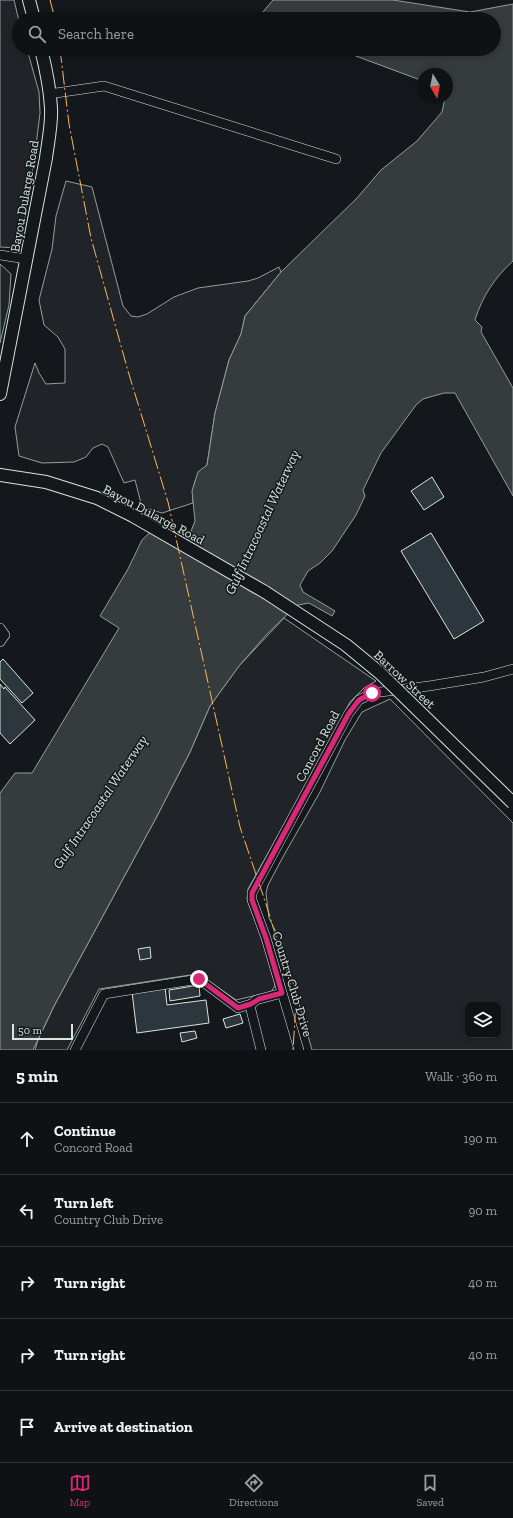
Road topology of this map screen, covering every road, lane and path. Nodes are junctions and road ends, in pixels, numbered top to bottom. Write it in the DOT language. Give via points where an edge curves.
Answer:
graph roads {
  1 [pos="29,0"];
  2 [pos="32,12"];
  3 [pos="43,56"];
  4 [pos="49,94"];
  5 [pos="336,159"];
  6 [pos="0,255"];
  7 [pos="26,259"];
  8 [pos="0,394"];
  9 [pos="0,475"];
  10 [pos="265,592"];
  11 [pos="0,628"];
  12 [pos="0,642"];
  13 [pos="513,670"];
  14 [pos="513,803"];
  15 [pos="253,903"];
  16 [pos="282,993"];
  17 [pos="251,1004"];
  18 [pos="75,1050"];
  19 [pos="261,1050"];
  20 [pos="299,1050"];
  1 -- 2 [label="main road"];
  3 -- 4 [label="main road, Bayou Dularge Road"];
  4 -- 5 [label="street" via="104,86"];
  4 -- 7 [label="main road, Bayou Dularge Road" via="51,110 46,158"];
  6 -- 7 [label="street"];
  7 -- 8 [label="main road, Bayou Dularge Road"];
  9 -- 10 [label="main road, Bayou Dularge Road" via="39,480 97,498"];
  10 -- 14 [label="main road, Barrow Street, bridge" via="346,645 380,673"];
  11 -- 12 [label="street" via="5,635"];
  13 -- 15 [label="street, Concord Road" via="429,686 372,693 359,700 349,713 253,889"];
  15 -- 16 [label="street, Country Club Drive"];
  16 -- 17 [label="street" via="259,999"];
  16 -- 20 [label="street, Country Club Drive"];
  17 -- 18 [label="street" via="238,1008 199,979 104,994"];
  17 -- 19 [label="street" via="251,1014"];
}
